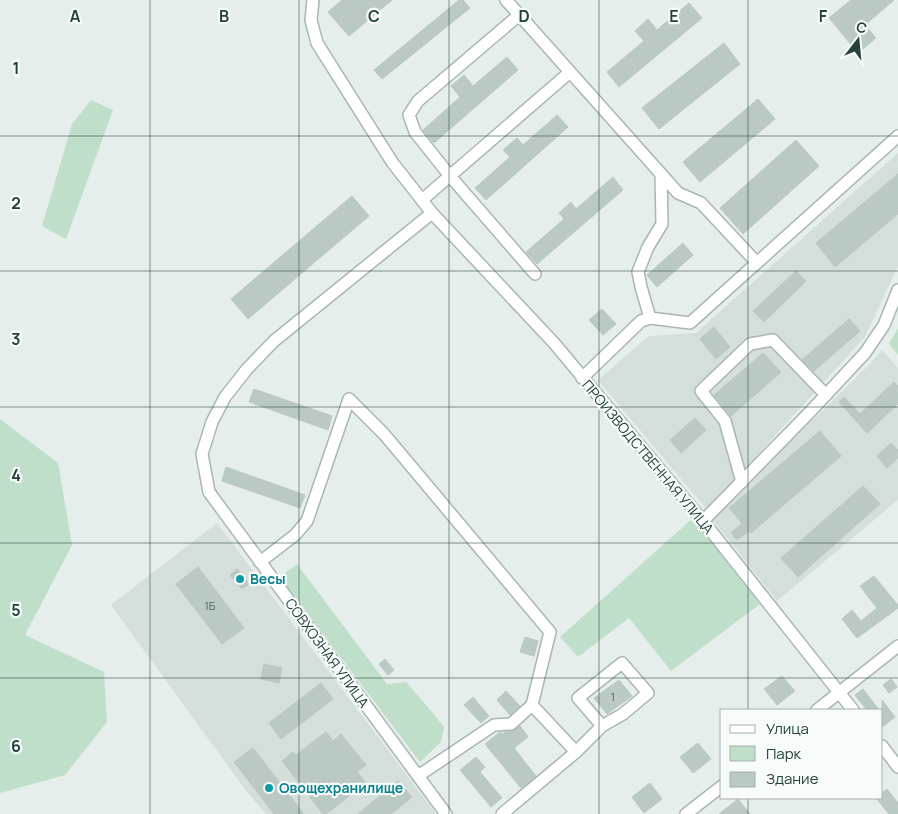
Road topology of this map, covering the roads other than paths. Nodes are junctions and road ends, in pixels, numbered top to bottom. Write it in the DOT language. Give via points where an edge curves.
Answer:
graph roads {
  1 [pos="313,0"];
  2 [pos="506,0"];
  3 [pos="519,15"];
  4 [pos="570,72"];
  5 [pos="898,136"];
  6 [pos="661,174"];
  7 [pos="450,176"];
  8 [pos="422,200"];
  9 [pos="432,213"];
  10 [pos="757,263"];
  11 [pos="535,274"];
  12 [pos="898,290"];
  13 [pos="650,318"];
  14 [pos="582,378"];
  15 [pos="826,395"];
  16 [pos="742,482"];
  17 [pos="703,521"];
  18 [pos="260,562"];
  19 [pos="898,646"];
  20 [pos="839,693"];
  21 [pos="532,705"];
  22 [pos="818,709"];
  23 [pos="852,709"];
  24 [pos="602,726"];
  25 [pos="883,747"];
  26 [pos="576,752"];
  27 [pos="898,767"];
  28 [pos="418,776"];
  29 [pos="720,788"];
  30 [pos="446,814"];
  31 [pos="502,814"];
  32 [pos="686,814"];
  1 -- 8 [label="street, ПРОИЗВОДСТВЕННАЯ УЛИЦА" via="311,20 316,44 392,162"];
  2 -- 3 [label="street"];
  3 -- 4 [label="street"];
  3 -- 7 [label="street" via="418,100 409,115 415,132"];
  4 -- 6 [label="street"];
  4 -- 7 [label="street"];
  5 -- 10 [label="street"];
  6 -- 10 [label="street" via="678,193 701,203"];
  6 -- 13 [label="street" via="662,224 638,272"];
  7 -- 8 [label="street"];
  7 -- 11 [label="street"];
  8 -- 9 [label="street, ПРОИЗВОДСТВЕННАЯ УЛИЦА"];
  9 -- 14 [label="street, ПРОИЗВОДСТВЕННАЯ УЛИЦА" via="554,343"];
  9 -- 18 [label="street, СОВХОЗНАЯ УЛИЦА" via="274,341 247,369 212,422 202,454 209,492"];
  10 -- 13 [label="street" via="690,323"];
  12 -- 15 [label="street" via="884,325 870,346"];
  13 -- 14 [label="street" via="641,321"];
  14 -- 17 [label="street, ПРОИЗВОДСТВЕННАЯ УЛИЦА"];
  15 -- 16 [label="street"];
  15 -- 16 [label="street" via="773,340 750,344 701,391 725,421"];
  16 -- 17 [label="street"];
  17 -- 20 [label="street, ПРОИЗВОДСТВЕННАЯ УЛИЦА"];
  18 -- 21 [label="street" via="295,535 307,521 349,399 384,434 550,632"];
  18 -- 28 [label="street, СОВХОЗНАЯ УЛИЦА"];
  19 -- 20 [label="street"];
  20 -- 22 [label="street"];
  20 -- 23 [label="street, ПРОИЗВОДСТВЕННАЯ УЛИЦА"];
  21 -- 26 [label="street"];
  21 -- 28 [label="street" via="511,724 494,725"];
  24 -- 24 [label="street" via="648,693 622,664 578,698"];
  24 -- 26 [label="street"];
  25 -- 27 [label="street"];
  26 -- 31 [label="street"];
  28 -- 30 [label="street, СОВХОЗНАЯ УЛИЦА"];
  29 -- 32 [label="street"];
}
